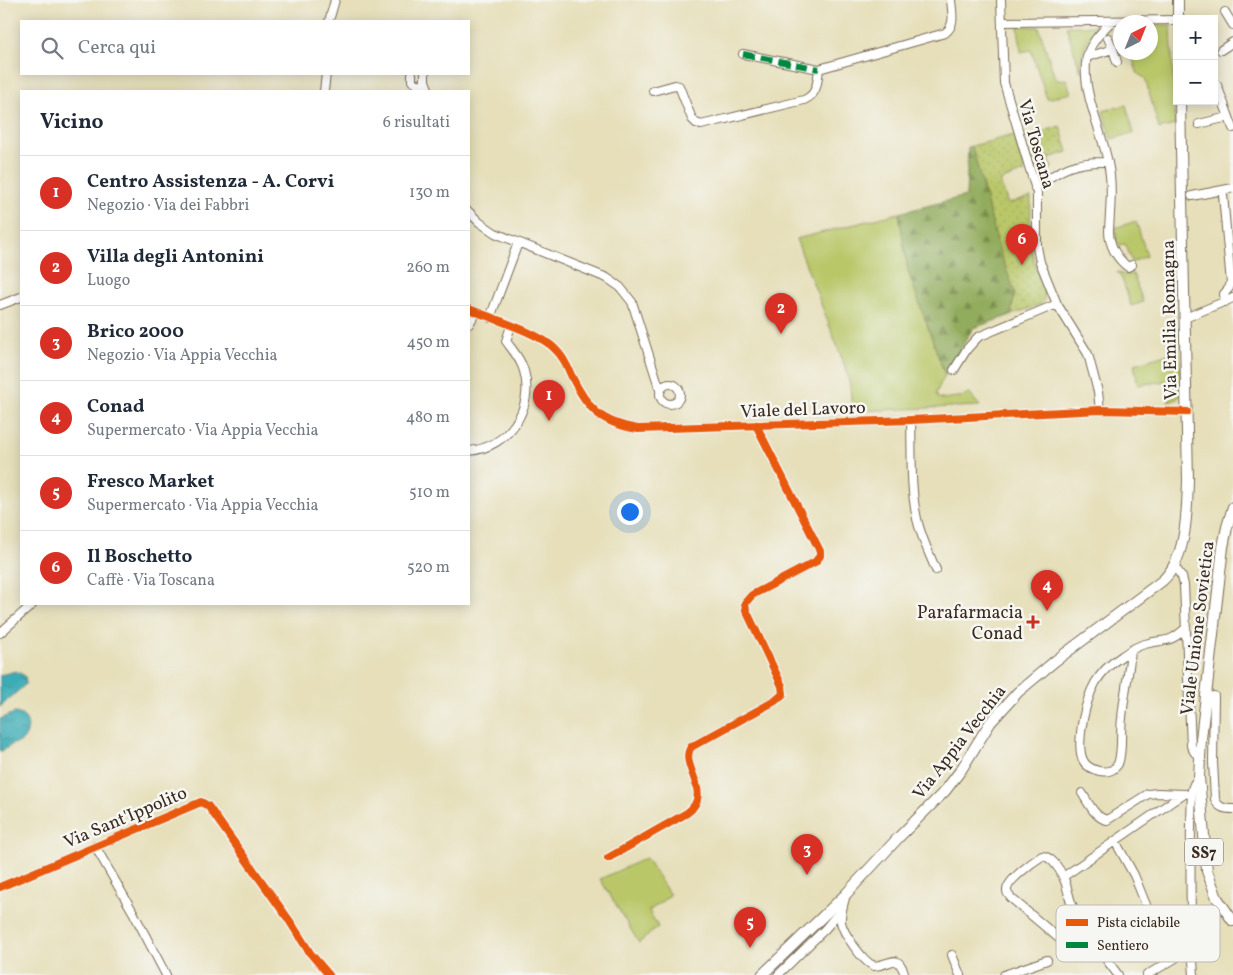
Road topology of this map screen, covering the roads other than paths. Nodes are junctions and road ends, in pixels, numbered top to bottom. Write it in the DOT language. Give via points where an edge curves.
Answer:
graph roads {
  1 [pos="335,0"];
  2 [pos="951,0"];
  3 [pos="1001,0"];
  4 [pos="1178,0"];
  5 [pos="1225,12"];
  6 [pos="1178,15"];
  7 [pos="1173,19"];
  8 [pos="328,20"];
  9 [pos="1112,21"];
  10 [pos="1002,22"];
  11 [pos="1233,25"];
  12 [pos="1108,38"];
  13 [pos="1233,42"];
  14 [pos="1112,49"];
  15 [pos="1221,50"];
  16 [pos="743,54"];
  17 [pos="1087,57"];
  18 [pos="1117,62"];
  19 [pos="819,69"];
  20 [pos="326,75"];
  21 [pos="412,75"];
  22 [pos="425,77"];
  23 [pos="1218,88"];
  24 [pos="324,90"];
  25 [pos="429,90"];
  26 [pos="653,91"];
  27 [pos="1180,105"];
  28 [pos="1228,118"];
  29 [pos="1198,124"];
  30 [pos="1233,128"];
  31 [pos="1108,162"];
  32 [pos="1035,188"];
  33 [pos="1233,188"];
  34 [pos="1223,195"];
  35 [pos="1192,196"];
  36 [pos="470,213"];
  37 [pos="518,243"];
  38 [pos="1132,266"];
  39 [pos="20,297"];
  40 [pos="1233,298"];
  41 [pos="1225,302"];
  42 [pos="1056,304"];
  43 [pos="0,305"];
  44 [pos="472,311"];
  45 [pos="490,318"];
  46 [pos="1185,318"];
  47 [pos="511,326"];
  48 [pos="954,370"];
  49 [pos="660,390"];
  50 [pos="1100,410"];
  51 [pos="1187,412"];
  52 [pos="911,420"];
  53 [pos="756,425"];
  54 [pos="470,451"];
  55 [pos="1233,507"];
  56 [pos="1175,566"];
  57 [pos="936,570"];
  58 [pos="32,605"];
  59 [pos="1186,628"];
  60 [pos="0,634"];
  61 [pos="1131,650"];
  62 [pos="1212,696"];
  63 [pos="1200,754"];
  64 [pos="1199,777"];
  65 [pos="1082,793"];
  66 [pos="1192,793"];
  67 [pos="1183,794"];
  68 [pos="1233,809"];
  69 [pos="1116,841"];
  70 [pos="95,846"];
  71 [pos="608,858"];
  72 [pos="1063,877"];
  73 [pos="0,887"];
  74 [pos="846,894"];
  75 [pos="1071,905"];
  76 [pos="1146,905"];
  77 [pos="1191,905"];
  78 [pos="843,908"];
  79 [pos="1233,921"];
  80 [pos="1056,935"];
  81 [pos="952,955"];
  82 [pos="1047,960"];
  83 [pos="1109,962"];
  84 [pos="1169,962"];
  85 [pos="1193,962"];
  86 [pos="166,975"];
  87 [pos="328,975"];
  88 [pos="762,975"];
  89 [pos="778,975"];
  90 [pos="905,975"];
  91 [pos="960,975"];
  92 [pos="1004,975"];
  93 [pos="1118,975"];
  94 [pos="1147,975"];
  95 [pos="1194,975"];
  1 -- 8 [label="street"];
  2 -- 19 [label="street" via="952,23 946,33"];
  3 -- 10 [label="street, Via Toscana"];
  4 -- 6 [label="main road"];
  5 -- 11 [label="street"];
  7 -- 9 [label="street"];
  9 -- 10 [label="street"];
  9 -- 17 [label="street" via="1092,44"];
  10 -- 32 [label="street, Via Toscana" via="1004,84"];
  12 -- 14 [label="street"];
  13 -- 15 [label="street"];
  14 -- 17 [label="street"];
  14 -- 18 [label="street"];
  16 -- 19 [label="street"];
  17 -- 31 [label="street" via="1090,96"];
  19 -- 26 [label="street" via="816,89 806,100 704,125 692,119 679,86"];
  20 -- 24 [label="street"];
  21 -- 22 [label="street" via="415,85 420,85"];
  22 -- 25 [label="street"];
  23 -- 28 [label="street"];
  27 -- 46 [label="main road, Via Emilia Romagna"];
  28 -- 29 [label="street"];
  28 -- 30 [label="street"];
  31 -- 32 [label="street" via="1072,164"];
  31 -- 38 [label="street" via="1112,185 1109,234 1120,261"];
  32 -- 42 [label="street, Via Toscana" via="1038,257"];
  33 -- 35 [label="street"];
  34 -- 41 [label="street" via="1231,283 1224,294"];
  36 -- 37 [label="street" via="489,229"];
  37 -- 45 [label="street"];
  37 -- 49 [label="street" via="604,277 620,287 635,309"];
  39 -- 43 [label="street"];
  40 -- 41 [label="street"];
  41 -- 46 [label="street"];
  42 -- 48 [label="street" via="978,337"];
  42 -- 50 [label="street, Via Toscana" via="1088,354"];
  44 -- 45 [label="street, Viale del Lavoro"];
  45 -- 47 [label="street, Viale del Lavoro"];
  46 -- 51 [label="main road, Via Emilia Romagna"];
  47 -- 53 [label="street, Viale del Lavoro" via="555,348 589,405 614,424 647,430"];
  47 -- 54 [label="street" via="506,341 525,372 524,408 504,438 485,448"];
  50 -- 51 [label="street, Viale del Lavoro"];
  50 -- 52 [label="street, Viale del Lavoro"];
  51 -- 56 [label="main road, Via Emilia Romagna" via="1187,513"];
  52 -- 53 [label="street, Viale del Lavoro"];
  52 -- 57 [label="street" via="916,511"];
  53 -- 71 [label="street" via="820,551 815,562 752,595 745,603 782,686 782,694 775,701 691,747 688,754 698,795 694,807"];
  55 -- 62 [label="main road, Viale Unione Sovietica / SS7" via="1224,540"];
  56 -- 59 [label="street" via="1184,583"];
  56 -- 74 [label="main road, Via Appia Vecchia" via="1162,581 1028,683 1000,710 945,792"];
  58 -- 60 [label="street"];
  59 -- 61 [label="street" via="1170,640"];
  59 -- 63 [label="street" via="1191,746 1195,753"];
  61 -- 61 [label="street" via="1101,673 1086,706 1081,754 1086,764 1095,770 1108,771 1118,763"];
  62 -- 63 [label="main road, Viale Unione Sovietica / SS7"];
  62 -- 68 [label="street" via="1215,799 1221,807"];
  63 -- 64 [label="main road, SS7"];
  64 -- 66 [label="street"];
  64 -- 79 [label="main road, SS7" via="1206,866 1214,892"];
  65 -- 67 [label="street" via="1105,820 1150,794"];
  66 -- 67 [label="street"];
  66 -- 77 [label="street"];
  67 -- 69 [label="street"];
  69 -- 72 [label="street"];
  69 -- 76 [label="street"];
  70 -- 73 [label="street, Via Sant'Ippolito"];
  70 -- 86 [label="street"];
  70 -- 87 [label="street, Via Sant'Ippolito" via="197,802 204,803"];
  72 -- 75 [label="street"];
  72 -- 80 [label="street" via="1046,856 1022,871 1008,887 1008,894"];
  74 -- 78 [label="street"];
  74 -- 88 [label="main road, Via Appia Vecchia"];
  78 -- 89 [label="street"];
  78 -- 90 [label="street" via="843,928 865,961 874,966 898,961"];
  81 -- 91 [label="street"];
  82 -- 92 [label="street"];
  83 -- 93 [label="street"];
  84 -- 94 [label="street"];
  85 -- 95 [label="street"];
}
